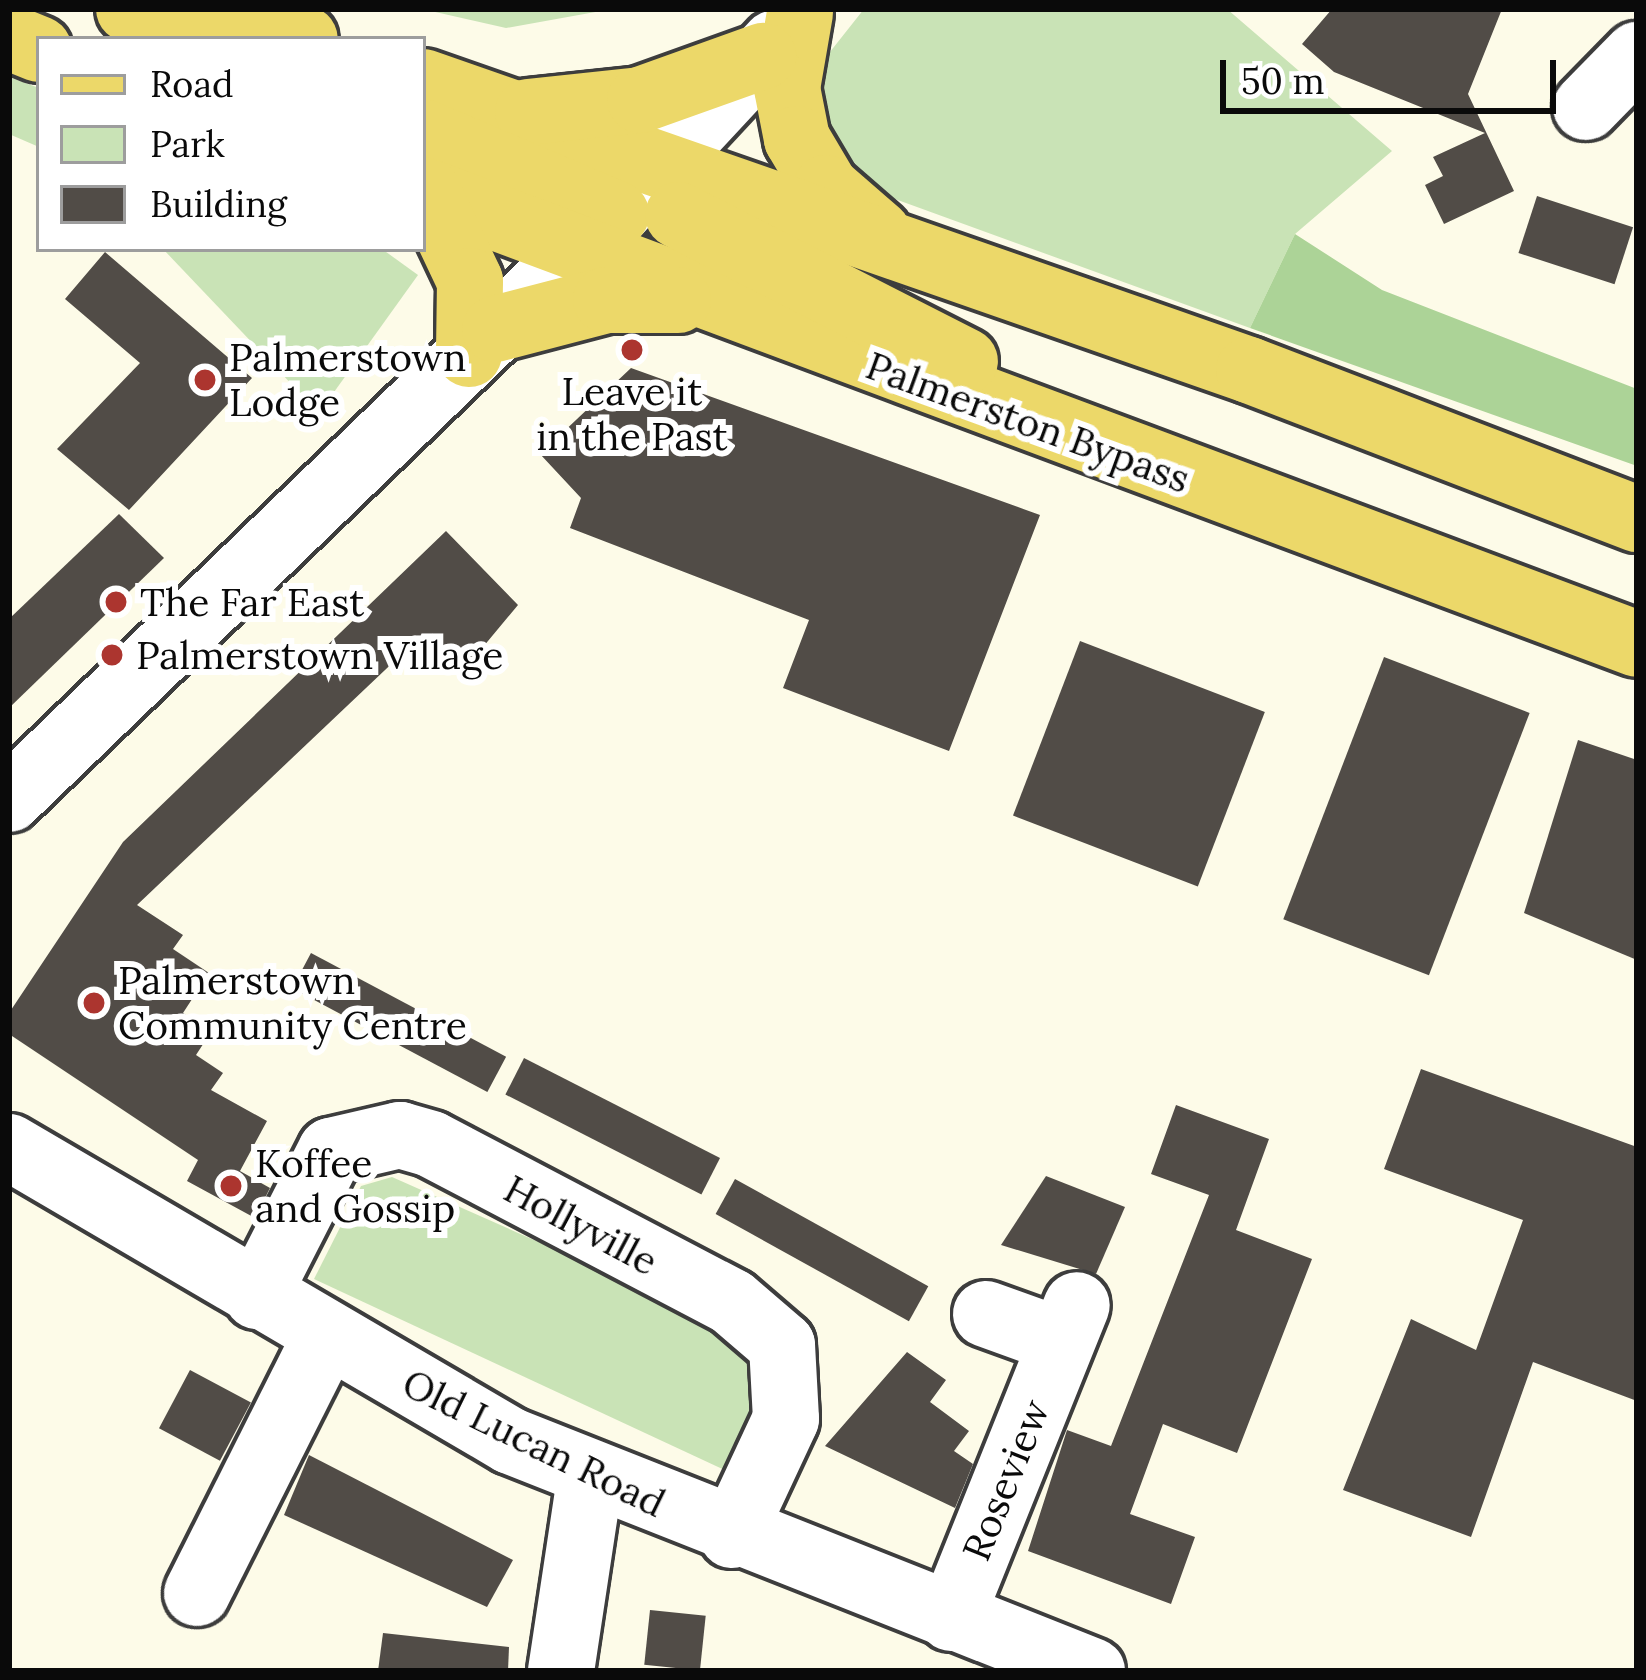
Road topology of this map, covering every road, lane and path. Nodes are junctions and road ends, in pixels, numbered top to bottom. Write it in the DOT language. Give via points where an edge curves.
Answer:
graph roads {
  1 [pos="129,9"];
  2 [pos="222,9"];
  3 [pos="788,26"];
  4 [pos="199,36"];
  5 [pos="297,36"];
  6 [pos="1637,56"];
  7 [pos="426,83"];
  8 [pos="1586,107"];
  9 [pos="506,112"];
  10 [pos="426,171"];
  11 [pos="426,173"];
  12 [pos="622,207"];
  13 [pos="910,255"];
  14 [pos="724,303"];
  15 [pos="482,341"];
  16 [pos="1196,484"];
  17 [pos="1637,519"];
  18 [pos="1637,644"];
  19 [pos="9,799"];
  20 [pos="9,1147"];
  21 [pos="257,1297"];
  22 [pos="986,1314"];
  23 [pos="326,1337"];
  24 [pos="590,1479"];
  25 [pos="732,1535"];
  26 [pos="197,1593"];
  27 [pos="951,1618"];
  28 [pos="561,1671"];
  29 [pos="1092,1671"];
  1 -- 4 [label="main road"];
  2 -- 5 [label="main road"];
  3 -- 9 [label="main road" via="640,100"];
  3 -- 12 [label="street"];
  3 -- 13 [label="main road" via="797,139 838,201"];
  6 -- 8 [label="street"];
  7 -- 9 [label="main road, Palmerston Bypass"];
  9 -- 12 [label="main road, Palmerston Bypass"];
  10 -- 12 [label="main road, Palmerston Bypass"];
  11 -- 15 [label="main road" via="470,281"];
  12 -- 13 [label="main road, Palmerston Bypass"];
  12 -- 14 [label="main road, Palmerston Bypass"];
  12 -- 15 [label="street"];
  12 -- 16 [label="main road"];
  13 -- 17 [label="main road, Palmerston Bypass"];
  14 -- 15 [label="main road" via="606,300"];
  14 -- 16 [label="main road, Palmerston Bypass"];
  15 -- 19 [label="street"];
  16 -- 18 [label="main road, Palmerston Bypass"];
  20 -- 21 [label="street, Old Lucan Road"];
  21 -- 23 [label="street, Old Lucan Road"];
  21 -- 25 [label="street, Hollyville" via="331,1151 400,1135 431,1144 732,1302 782,1345 785,1419"];
  22 -- 27 [label="street, Roseview" via="1069,1323"];
  23 -- 24 [label="street, Old Lucan Road"];
  23 -- 26 [label="street"];
  24 -- 25 [label="street, Old Lucan Road"];
  24 -- 28 [label="street"];
  25 -- 27 [label="street, Old Lucan Road"];
  27 -- 29 [label="street, Old Lucan Road"];
}
